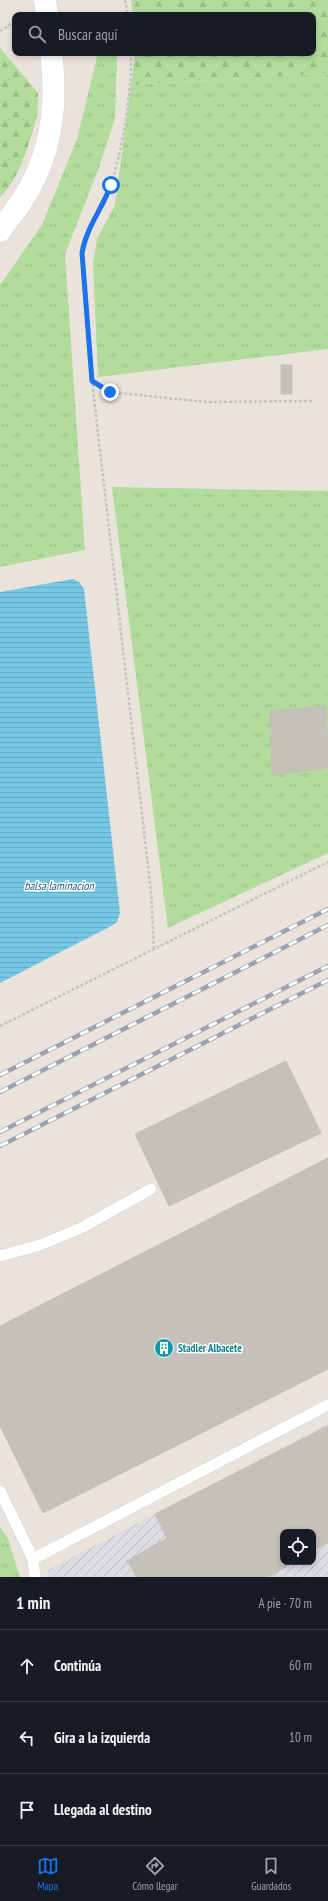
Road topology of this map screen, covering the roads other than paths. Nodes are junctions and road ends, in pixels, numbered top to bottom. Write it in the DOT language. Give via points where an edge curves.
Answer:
graph roads {
  1 [pos="45,0"];
  2 [pos="47,12"];
  3 [pos="51,56"];
  4 [pos="2,227"];
  5 [pos="151,1190"];
  6 [pos="0,1256"];
  7 [pos="328,1405"];
  8 [pos="0,1491"];
  9 [pos="33,1560"];
  10 [pos="35,1577"];
  1 -- 2 [label="street, bridge"];
  3 -- 4 [label="street" via="54,111 47,147 23,199"];
  5 -- 6 [label="lane" via="81,1228 40,1246"];
  7 -- 9 [label="lane"];
  8 -- 9 [label="lane"];
  9 -- 10 [label="lane"];
}
